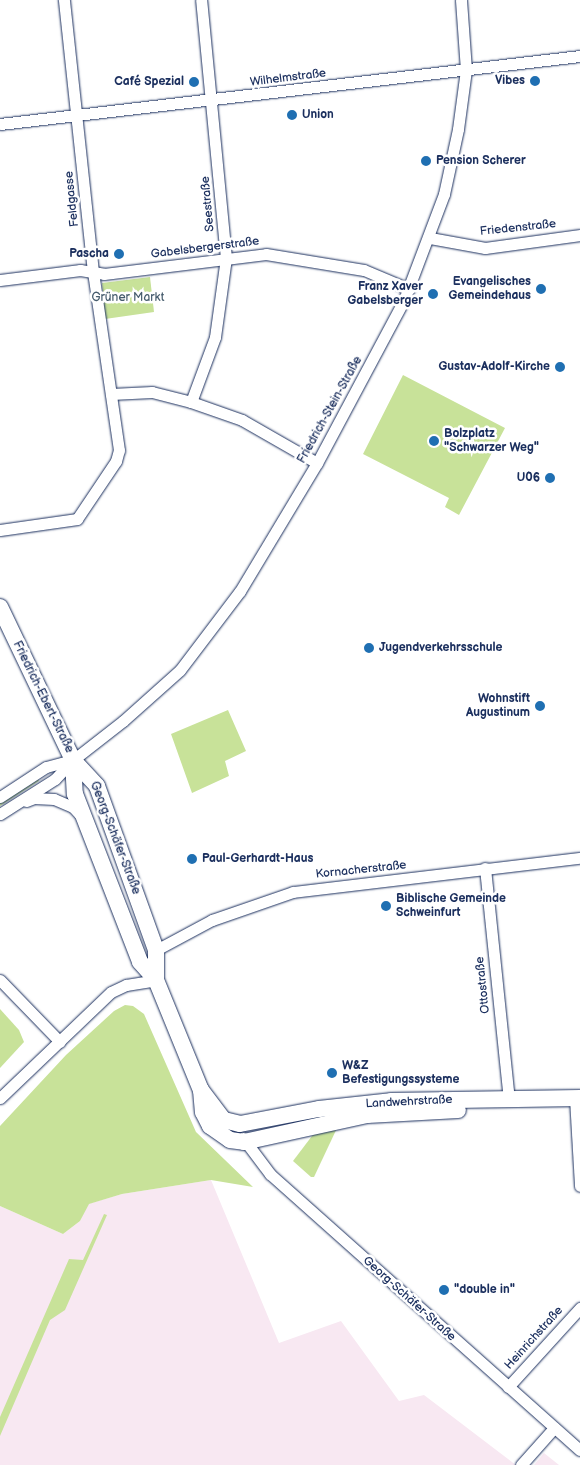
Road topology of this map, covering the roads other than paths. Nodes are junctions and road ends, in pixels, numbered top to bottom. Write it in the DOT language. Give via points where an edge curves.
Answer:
graph roads {
  1 [pos="64,0"];
  2 [pos="201,0"];
  3 [pos="461,0"];
  4 [pos="580,56"];
  5 [pos="466,70"];
  6 [pos="213,101"];
  7 [pos="78,116"];
  8 [pos="0,124"];
  9 [pos="580,235"];
  10 [pos="430,238"];
  11 [pos="226,258"];
  12 [pos="93,272"];
  13 [pos="0,280"];
  14 [pos="410,289"];
  15 [pos="111,394"];
  16 [pos="191,402"];
  17 [pos="317,463"];
  18 [pos="0,530"];
  19 [pos="0,607"];
  20 [pos="73,760"];
  21 [pos="0,797"];
  22 [pos="10,807"];
  23 [pos="0,814"];
  24 [pos="85,819"];
  25 [pos="580,858"];
  26 [pos="485,868"];
  27 [pos="156,950"];
  28 [pos="0,980"];
  29 [pos="156,980"];
  30 [pos="60,1042"];
  31 [pos="201,1090"];
  32 [pos="0,1098"];
  33 [pos="509,1098"];
  34 [pos="578,1103"];
  35 [pos="240,1124"];
  36 [pos="244,1142"];
  37 [pos="580,1186"];
  38 [pos="580,1308"];
  39 [pos="508,1387"];
  40 [pos="554,1428"];
  41 [pos="580,1450"];
  42 [pos="521,1465"];
  1 -- 7 [label="street, Feldgasse"];
  2 -- 6 [label="street, Seestraße"];
  3 -- 5 [label="street, Friedrich-Stein-Straße"];
  4 -- 5 [label="street, Wilhelmstraße"];
  5 -- 6 [label="street, Wilhelmstraße"];
  5 -- 10 [label="street, Friedrich-Stein-Straße" via="452,163"];
  6 -- 7 [label="street, Wilhelmstraße"];
  6 -- 11 [label="street, Seestraße"];
  7 -- 8 [label="street, Wilhelmstraße"];
  7 -- 12 [label="street, Feldgasse"];
  9 -- 10 [label="street, Friedenstraße" via="485,248"];
  10 -- 14 [label="street, Friedrich-Stein-Straße"];
  11 -- 12 [label="street, Gabelsbergerstraße" via="104,274"];
  11 -- 14 [label="street, Gabelsbergerstraße" via="266,254 316,260 364,270"];
  11 -- 16 [label="street, Seestraße" via="215,337"];
  12 -- 13 [label="street, Gabelsbergerstraße" via="80,270"];
  12 -- 15 [label="street, Feldgasse"];
  14 -- 17 [label="street, Friedrich-Stein-Straße"];
  15 -- 16 [label="street" via="152,392"];
  15 -- 18 [label="street, Feldgasse" via="119,450 116,461 84,512 70,522"];
  16 -- 17 [label="street" via="242,420"];
  17 -- 20 [label="street, Friedrich-Stein-Straße" via="240,591 205,639 154,695"];
  19 -- 20 [label="main road, Friedrich-Ebert-Straße"];
  20 -- 21 [label="street" via="46,767"];
  20 -- 22 [label="street, Friedrich-Stein-Straße" via="55,779"];
  20 -- 24 [label="main road, Georg-Schäfer-Straße" via="74,789"];
  20 -- 27 [label="main road, Georg-Schäfer-Straße" via="97,786"];
  22 -- 23 [label="street"];
  22 -- 24 [label="street" via="34,798 54,799 73,807"];
  24 -- 29 [label="main road, Georg-Schäfer-Straße" via="140,962"];
  25 -- 26 [label="street, Kornacherstraße"];
  26 -- 27 [label="street, Kornacherstraße" via="293,892 212,920"];
  26 -- 33 [label="street, Ottostraße"];
  27 -- 29 [label="main road, Georg-Schäfer-Straße"];
  28 -- 30 [label="street"];
  29 -- 30 [label="street" via="126,984 112,992"];
  29 -- 31 [label="main road, Georg-Schäfer-Straße"];
  30 -- 32 [label="street"];
  31 -- 35 [label="main road, Georg-Schäfer-Straße" via="224,1120"];
  31 -- 36 [label="main road, Georg-Schäfer-Straße" via="203,1112 210,1126 230,1140"];
  33 -- 34 [label="main road, Landwehrstraße"];
  33 -- 35 [label="main road, Landwehrstraße" via="357,1104"];
  34 -- 36 [label="main road, Landwehrstraße" via="367,1115"];
  34 -- 37 [label="street"];
  35 -- 36 [label="street, Georg-Schäfer-Straße"];
  36 -- 39 [label="street, Georg-Schäfer-Straße" via="270,1174"];
  38 -- 39 [label="street, Heinrichstraße"];
  39 -- 40 [label="street, Georg-Schäfer-Straße"];
  40 -- 41 [label="street, Georg-Schäfer-Straße"];
  40 -- 42 [label="street"];
}
